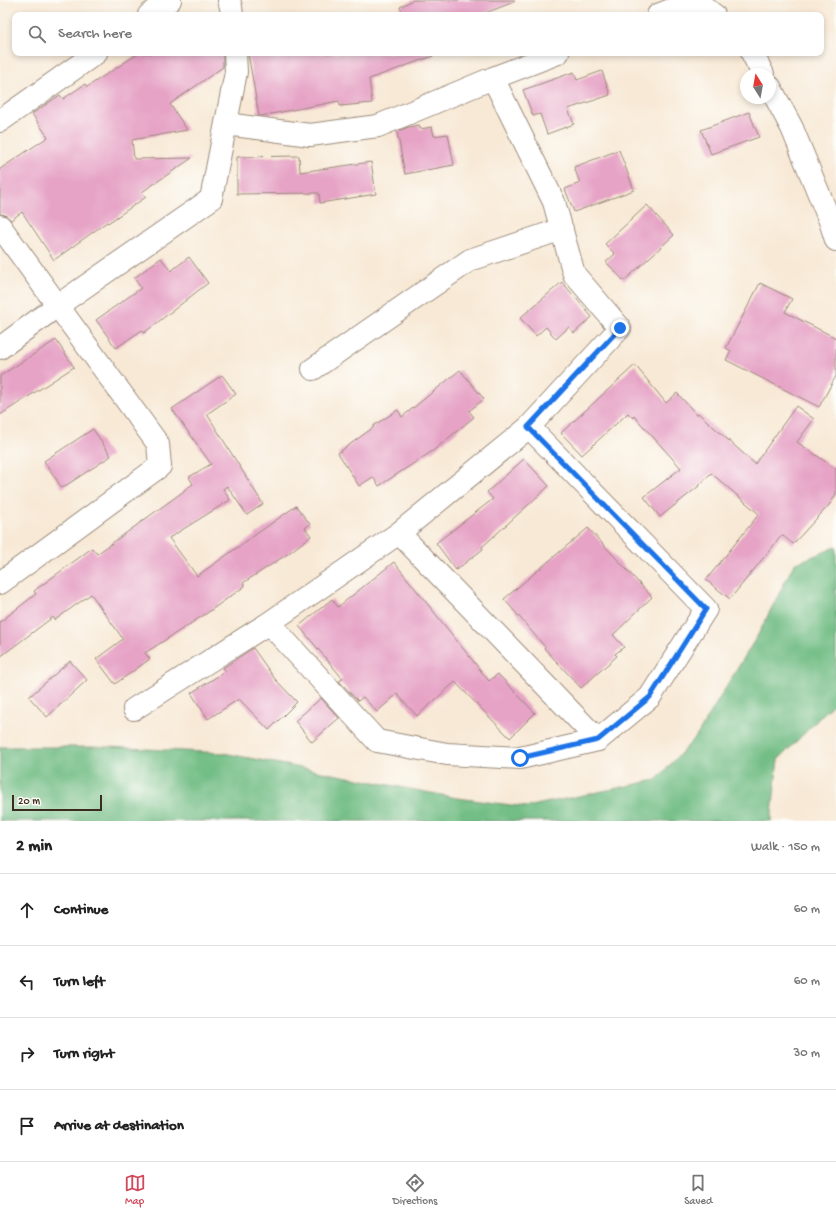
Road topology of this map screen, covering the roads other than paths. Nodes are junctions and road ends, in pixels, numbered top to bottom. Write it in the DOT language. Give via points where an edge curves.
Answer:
graph roads {
  1 [pos="170,0"];
  2 [pos="229,0"];
  3 [pos="696,0"];
  4 [pos="700,0"];
  5 [pos="153,12"];
  6 [pos="232,12"];
  7 [pos="666,12"];
  8 [pos="710,12"];
  9 [pos="92,56"];
  10 [pos="235,56"];
  11 [pos="550,56"];
  12 [pos="754,56"];
  13 [pos="760,68"];
  14 [pos="493,78"];
  15 [pos="776,98"];
  16 [pos="0,121"];
  17 [pos="226,124"];
  18 [pos="0,226"];
  19 [pos="562,229"];
  20 [pos="836,240"];
  21 [pos="57,306"];
  22 [pos="0,348"];
  23 [pos="313,369"];
  24 [pos="528,427"];
  25 [pos="399,533"];
  26 [pos="0,583"];
  27 [pos="269,623"];
  28 [pos="134,709"];
  29 [pos="598,740"];
  1 -- 5 [label="street"];
  2 -- 6 [label="street"];
  3 -- 4 [label="street"];
  3 -- 7 [label="street"];
  3 -- 8 [label="street"];
  9 -- 16 [label="street"];
  10 -- 17 [label="street" via="236,72"];
  11 -- 14 [label="street"];
  12 -- 13 [label="street"];
  14 -- 17 [label="street" via="378,126 310,135"];
  14 -- 19 [label="street" via="554,202"];
  15 -- 20 [label="street" via="792,128"];
  17 -- 21 [label="street" via="211,199"];
  18 -- 21 [label="street"];
  19 -- 23 [label="street" via="470,260"];
  19 -- 24 [label="street" via="574,274 620,328"];
  21 -- 22 [label="street"];
  21 -- 26 [label="street" via="158,444 160,466"];
  24 -- 25 [label="street"];
  24 -- 29 [label="street" via="706,609 650,697"];
  25 -- 27 [label="street"];
  25 -- 29 [label="street"];
  27 -- 28 [label="street"];
  27 -- 29 [label="street" via="377,740 447,754 520,758"];
}
